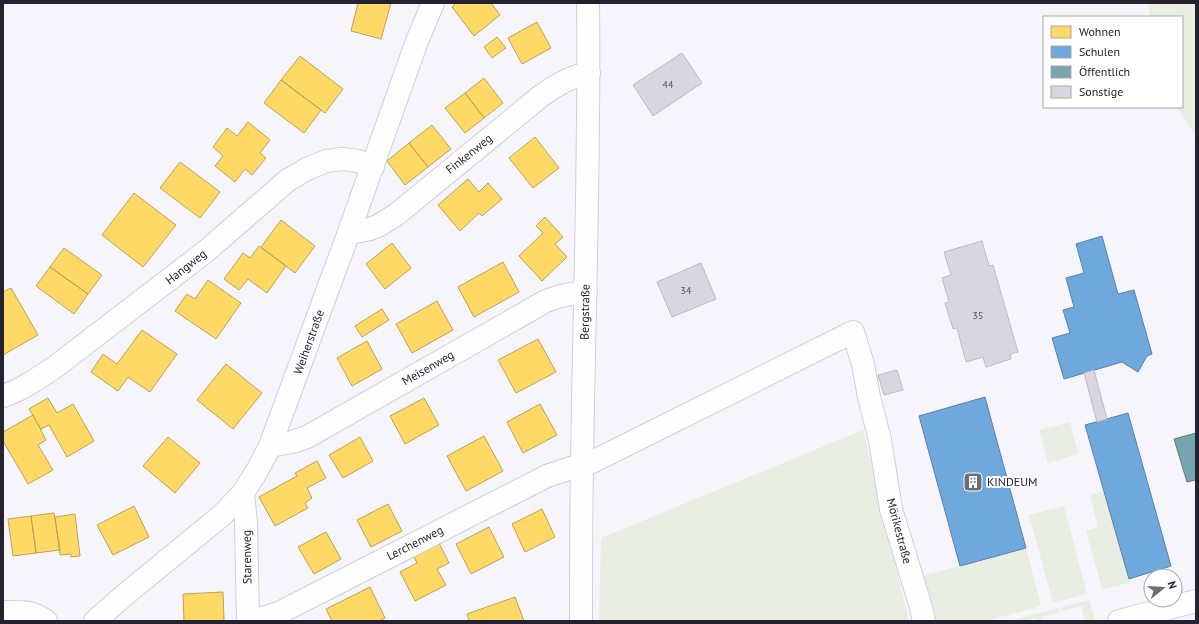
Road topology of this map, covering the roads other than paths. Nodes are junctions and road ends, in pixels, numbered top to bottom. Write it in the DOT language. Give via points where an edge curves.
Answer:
graph roads {
  1 [pos="433,3"];
  2 [pos="588,3"];
  3 [pos="589,73"];
  4 [pos="373,167"];
  5 [pos="349,232"];
  6 [pos="586,292"];
  7 [pos="3,396"];
  8 [pos="270,446"];
  9 [pos="582,467"];
  10 [pos="243,493"];
  11 [pos="1196,601"];
  12 [pos="3,612"];
  13 [pos="248,620"];
  14 [pos="46,621"];
  15 [pos="95,621"];
  16 [pos="581,621"];
  17 [pos="924,621"];
  18 [pos="1119,621"];
  1 -- 4 [label="street, Weiherstraße"];
  2 -- 3 [label="street, Bergstraße"];
  3 -- 5 [label="street, Finkenweg" via="578,74 554,87 383,224 370,230"];
  3 -- 6 [label="street, Bergstraße"];
  4 -- 5 [label="street, Weiherstraße"];
  4 -- 7 [label="street, Hangweg" via="358,161 342,159 326,161 294,176 205,252 61,362 34,381"];
  5 -- 8 [label="street, Weiherstraße"];
  6 -- 8 [label="street, Meisenweg" via="546,301 307,437"];
  6 -- 9 [label="street, Bergstraße"];
  8 -- 10 [label="street, Weiherstraße"];
  9 -- 13 [label="street, Lerchenweg" via="565,469 547,476 279,613"];
  9 -- 16 [label="street, Bergstraße"];
  9 -- 17 [label="street, Mörikestraße" via="853,332 880,440 891,509"];
  10 -- 13 [label="street, Starenweg"];
  10 -- 15 [label="street, Weiherstraße" via="221,516"];
  11 -- 18 [label="street"];
  12 -- 14 [label="street" via="25,611 36,614"];
}
